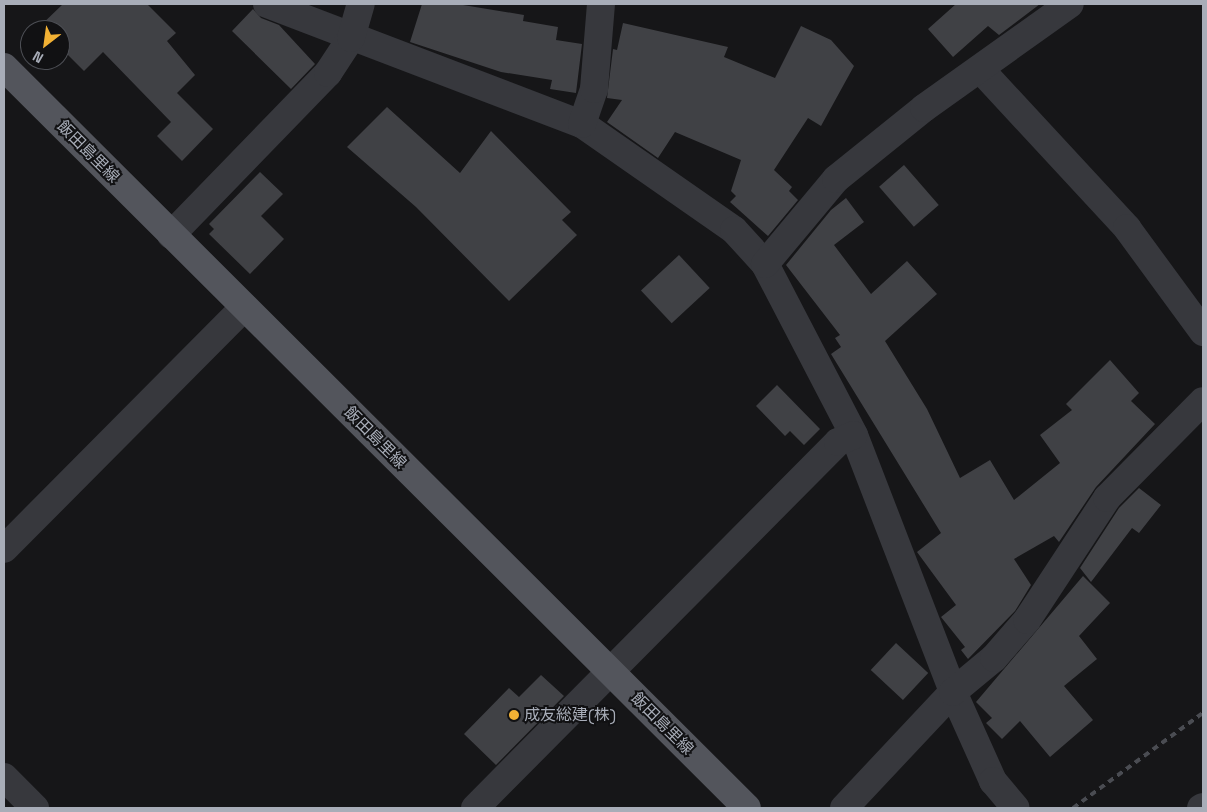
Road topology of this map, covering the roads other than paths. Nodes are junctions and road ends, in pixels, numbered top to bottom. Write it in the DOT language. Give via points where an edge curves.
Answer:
graph roads {
  1 [pos="267,4"];
  2 [pos="361,4"];
  3 [pos="601,4"];
  4 [pos="1070,4"];
  5 [pos="351,38"];
  6 [pos="4,67"];
  7 [pos="980,69"];
  8 [pos="582,124"];
  9 [pos="171,235"];
  10 [pos="765,264"];
  11 [pos="244,307"];
  12 [pos="1203,332"];
  13 [pos="1203,400"];
  14 [pos="854,435"];
  15 [pos="4,549"];
  16 [pos="611,673"];
  17 [pos="953,692"];
  18 [pos="4,777"];
  19 [pos="35,808"];
  20 [pos="475,808"];
  21 [pos="747,808"];
  22 [pos="844,808"];
  23 [pos="1016,808"];
  1 -- 5 [label="street"];
  2 -- 5 [label="street"];
  3 -- 8 [label="street" via="594,89"];
  4 -- 7 [label="street"];
  5 -- 8 [label="street"];
  5 -- 9 [label="street" via="328,73"];
  6 -- 9 [label="main road, 飯田島里線"];
  7 -- 10 [label="street" via="836,179"];
  7 -- 12 [label="street" via="1127,228"];
  8 -- 10 [label="street" via="734,230"];
  9 -- 11 [label="main road, 飯田島里線"];
  10 -- 14 [label="street"];
  11 -- 15 [label="street"];
  11 -- 16 [label="main road, 飯田島里線"];
  13 -- 17 [label="street" via="1107,498 1027,620 994,658"];
  14 -- 16 [label="street" via="838,442"];
  14 -- 17 [label="street"];
  16 -- 20 [label="street"];
  16 -- 21 [label="main road, 飯田島里線"];
  17 -- 22 [label="street"];
  17 -- 23 [label="street" via="993,781"];
  18 -- 19 [label="street"];
}
